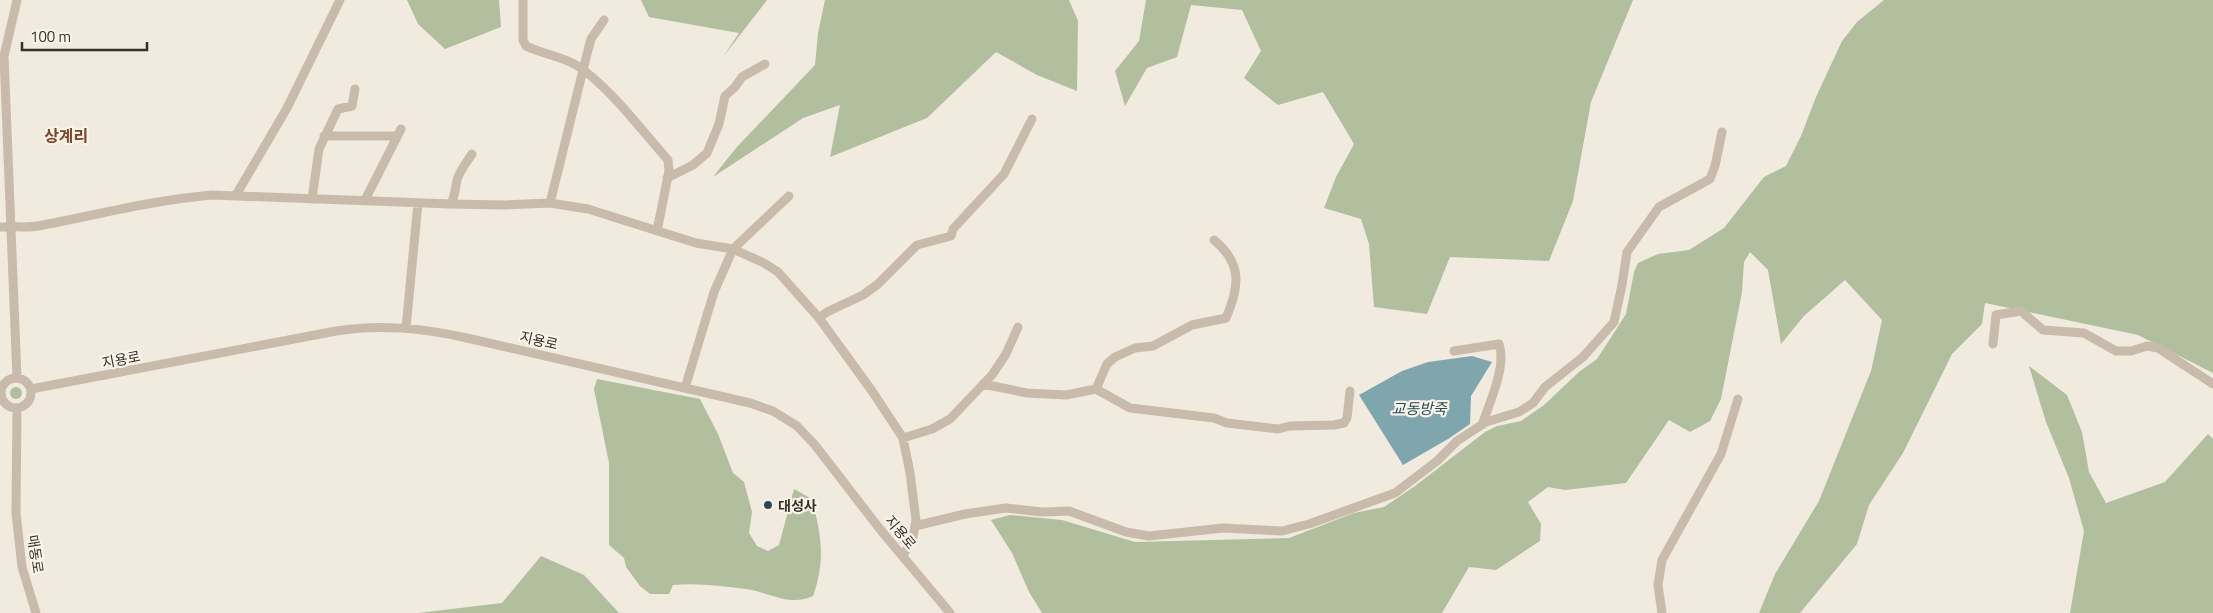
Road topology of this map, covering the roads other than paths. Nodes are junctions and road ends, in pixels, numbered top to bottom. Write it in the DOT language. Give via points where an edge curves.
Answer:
graph roads {
  1 [pos="17,0"];
  2 [pos="340,0"];
  3 [pos="523,0"];
  4 [pos="604,20"];
  5 [pos="3,47"];
  6 [pos="765,64"];
  7 [pos="583,70"];
  8 [pos="356,90"];
  9 [pos="1032,119"];
  10 [pos="1722,132"];
  11 [pos="324,136"];
  12 [pos="472,154"];
  13 [pos="667,178"];
  14 [pos="236,195"];
  15 [pos="789,196"];
  16 [pos="312,199"];
  17 [pos="366,200"];
  18 [pos="418,203"];
  19 [pos="550,203"];
  20 [pos="451,204"];
  21 [pos="10,226"];
  22 [pos="0,227"];
  23 [pos="657,231"];
  24 [pos="1214,240"];
  25 [pos="734,250"];
  26 [pos="819,318"];
  27 [pos="1018,327"];
  28 [pos="406,328"];
  29 [pos="1993,344"];
  30 [pos="1454,351"];
  31 [pos="17,378"];
  32 [pos="982,384"];
  33 [pos="2213,384"];
  34 [pos="685,388"];
  35 [pos="31,389"];
  36 [pos="1096,389"];
  37 [pos="1350,391"];
  38 [pos="1,394"];
  39 [pos="1738,399"];
  40 [pos="17,408"];
  41 [pos="1482,425"];
  42 [pos="902,438"];
  43 [pos="915,526"];
  44 [pos="903,556"];
  45 [pos="36,613"];
  46 [pos="950,613"];
  47 [pos="1662,613"];
  1 -- 5 [label="street"];
  2 -- 14 [label="street" via="286,108"];
  3 -- 7 [label="street" via="523,40 526,46"];
  4 -- 7 [label="street" via="591,39"];
  5 -- 21 [label="street"];
  6 -- 13 [label="street" via="742,77 725,96 719,124 707,152 692,165"];
  7 -- 13 [label="street" via="668,160"];
  7 -- 19 [label="street"];
  8 -- 11 [label="street" via="352,106 338,109"];
  9 -- 26 [label="street" via="1004,174 953,229 951,236 917,245 878,284"];
  10 -- 41 [label="street" via="1710,179 1659,207 1627,252 1614,322 1583,357 1545,388 1533,403 1519,412"];
  11 -- 16 [label="street"];
  11 -- 17 [label="street" via="399,133"];
  12 -- 20 [label="street" via="456,181 456,195"];
  13 -- 23 [label="street"];
  14 -- 16 [label="street"];
  14 -- 21 [label="street" via="176,198 36,226"];
  15 -- 25 [label="street"];
  16 -- 17 [label="street"];
  17 -- 18 [label="street"];
  18 -- 20 [label="street"];
  18 -- 28 [label="street"];
  19 -- 20 [label="street"];
  19 -- 23 [label="street" via="588,208"];
  21 -- 22 [label="street"];
  21 -- 31 [label="street"];
  23 -- 25 [label="street"];
  24 -- 36 [label="street" via="1235,264 1232,306 1226,318 1192,325 1153,346 1135,348 1115,357 1107,364"];
  25 -- 26 [label="street" via="764,262 778,272"];
  25 -- 34 [label="street" via="714,292"];
  26 -- 42 [label="street"];
  27 -- 32 [label="street" via="1006,354"];
  28 -- 34 [label="street, 지용로" via="425,329"];
  28 -- 35 [label="street, 지용로" via="336,330"];
  29 -- 33 [label="street" via="1996,315 2021,311 2043,330 2084,333 2116,351 2147,346 2158,348"];
  30 -- 41 [label="street" via="1500,344 1503,354"];
  31 -- 35 [label="street" via="28,382"];
  31 -- 38 [label="street" via="5,382"];
  32 -- 36 [label="street" via="1066,395"];
  32 -- 42 [label="street" via="950,419 932,430"];
  34 -- 44 [label="street, 지용로" via="750,403 773,411 797,426"];
  35 -- 40 [label="street" via="28,402"];
  36 -- 37 [label="street" via="1141,411 1214,418 1227,423 1278,430 1290,426 1344,423"];
  38 -- 40 [label="street" via="7,405"];
  39 -- 47 [label="street" via="1721,454 1662,560 1658,585"];
  40 -- 45 [label="street, 매동로" via="16,513 22,567"];
  41 -- 43 [label="street" via="1457,441 1437,462 1395,493 1282,531 1223,528 1149,536 1126,532 1069,511 1006,508"];
  42 -- 43 [label="street" via="910,474"];
  43 -- 44 [label="street"];
  44 -- 46 [label="street, 지용로"];
}
